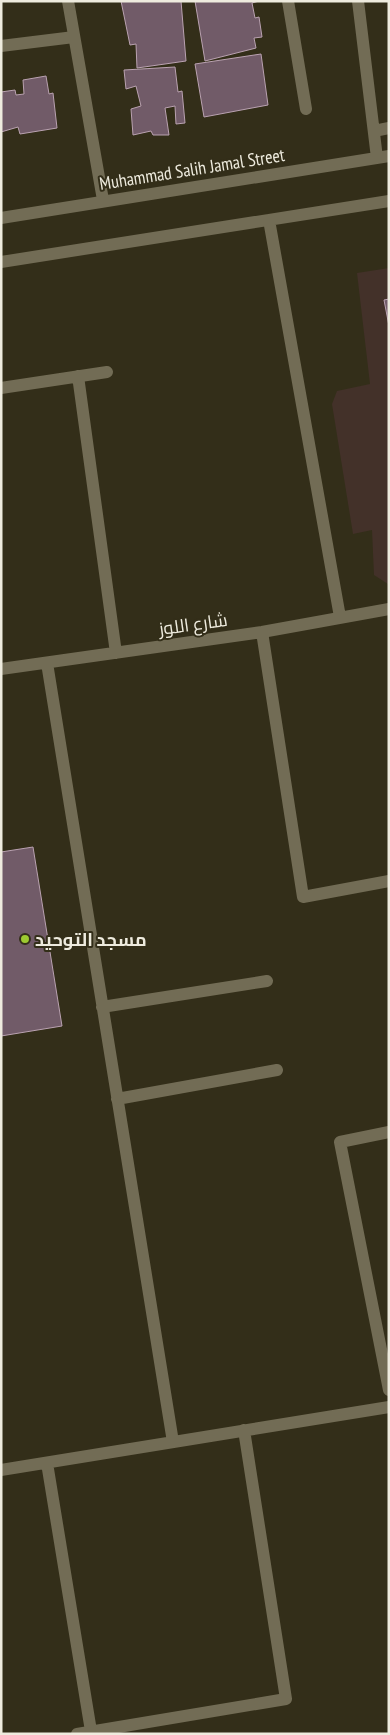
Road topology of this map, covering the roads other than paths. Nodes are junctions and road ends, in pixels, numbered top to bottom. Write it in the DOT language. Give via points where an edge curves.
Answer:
graph roads {
  1 [pos="68,1"];
  2 [pos="288,1"];
  3 [pos="358,1"];
  4 [pos="74,37"];
  5 [pos="1,46"];
  6 [pos="306,109"];
  7 [pos="389,128"];
  8 [pos="374,131"];
  9 [pos="383,157"];
  10 [pos="103,200"];
  11 [pos="389,201"];
  12 [pos="1,218"];
  13 [pos="269,220"];
  14 [pos="1,262"];
  15 [pos="107,372"];
  16 [pos="78,376"];
  17 [pos="1,388"];
  18 [pos="389,609"];
  19 [pos="340,617"];
  20 [pos="262,632"];
  21 [pos="116,653"];
  22 [pos="47,663"];
  23 [pos="1,669"];
  24 [pos="389,881"];
  25 [pos="267,981"];
  26 [pos="102,1007"];
  27 [pos="277,1070"];
  28 [pos="117,1099"];
  29 [pos="389,1132"];
  30 [pos="389,1390"];
  31 [pos="389,1407"];
  32 [pos="244,1430"];
  33 [pos="174,1442"];
  34 [pos="46,1463"];
  35 [pos="1,1470"];
  36 [pos="91,1732"];
  37 [pos="77,1734"];
  1 -- 4 [label="street"];
  2 -- 6 [label="street"];
  3 -- 8 [label="street"];
  4 -- 5 [label="street"];
  4 -- 10 [label="street"];
  7 -- 8 [label="street"];
  8 -- 9 [label="street"];
  9 -- 10 [label="street, Muhammad Salih Jamal Street"];
  10 -- 12 [label="street, Muhammad Salih Jamal Street"];
  11 -- 13 [label="street"];
  13 -- 14 [label="street"];
  13 -- 19 [label="street"];
  15 -- 16 [label="street"];
  16 -- 17 [label="street"];
  16 -- 21 [label="street"];
  18 -- 19 [label="street, شارع اللوز"];
  19 -- 20 [label="street, شارع اللوز"];
  20 -- 21 [label="street, شارع اللوز"];
  20 -- 24 [label="street" via="303,897"];
  21 -- 22 [label="street, شارع اللوز"];
  22 -- 23 [label="street, شارع اللوز"];
  22 -- 26 [label="street"];
  25 -- 26 [label="street"];
  26 -- 28 [label="street"];
  27 -- 28 [label="street"];
  28 -- 33 [label="street"];
  29 -- 30 [label="street" via="340,1142"];
  31 -- 32 [label="street"];
  32 -- 33 [label="street"];
  32 -- 36 [label="street" via="286,1700"];
  33 -- 34 [label="street"];
  34 -- 35 [label="street"];
  34 -- 36 [label="street"];
  36 -- 37 [label="street"];
}
